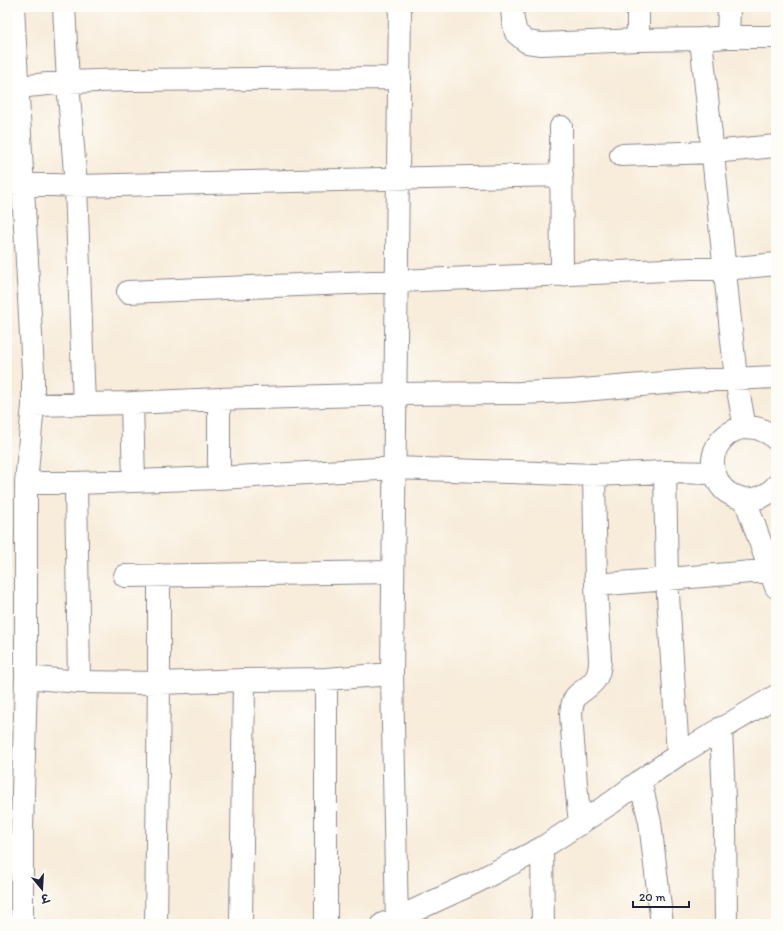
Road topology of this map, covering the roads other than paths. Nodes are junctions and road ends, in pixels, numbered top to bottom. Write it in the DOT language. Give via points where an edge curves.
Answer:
graph roads {
  1 [pos="13,7"];
  2 [pos="64,7"];
  3 [pos="400,7"];
  4 [pos="512,7"];
  5 [pos="638,7"];
  6 [pos="729,7"];
  7 [pos="728,37"];
  8 [pos="776,37"];
  9 [pos="701,39"];
  10 [pos="638,40"];
  11 [pos="400,78"];
  12 [pos="68,82"];
  13 [pos="12,87"];
  14 [pos="561,127"];
  15 [pos="776,146"];
  16 [pos="713,152"];
  17 [pos="621,155"];
  18 [pos="562,175"];
  19 [pos="398,178"];
  20 [pos="15,183"];
  21 [pos="76,186"];
  22 [pos="776,264"];
  23 [pos="725,269"];
  24 [pos="562,275"];
  25 [pos="396,282"];
  26 [pos="128,292"];
  27 [pos="776,377"];
  28 [pos="736,379"];
  29 [pos="395,394"];
  30 [pos="219,398"];
  31 [pos="132,404"];
  32 [pos="33,405"];
  33 [pos="84,405"];
  34 [pos="745,428"];
  35 [pos="776,439"];
  36 [pos="395,468"];
  37 [pos="665,472"];
  38 [pos="714,473"];
  39 [pos="594,475"];
  40 [pos="219,478"];
  41 [pos="134,481"];
  42 [pos="26,483"];
  43 [pos="76,483"];
  44 [pos="776,486"];
  45 [pos="745,499"];
  46 [pos="393,572"];
  47 [pos="159,575"];
  48 [pos="774,575"];
  49 [pos="126,576"];
  50 [pos="667,579"];
  51 [pos="596,585"];
  52 [pos="392,674"];
  53 [pos="26,677"];
  54 [pos="326,679"];
  55 [pos="244,680"];
  56 [pos="80,682"];
  57 [pos="159,682"];
  58 [pos="776,696"];
  59 [pos="721,728"];
  60 [pos="678,755"];
  61 [pos="640,781"];
  62 [pos="580,824"];
  63 [pos="15,831"];
  64 [pos="542,848"];
  65 [pos="392,922"];
  66 [pos="22,924"];
  67 [pos="156,924"];
  68 [pos="241,924"];
  69 [pos="326,924"];
  70 [pos="543,924"];
  71 [pos="662,924"];
  72 [pos="726,924"];
  1 -- 13 [label="street"];
  2 -- 12 [label="street"];
  3 -- 11 [label="street"];
  4 -- 10 [label="street" via="516,33 527,42 541,44"];
  5 -- 10 [label="street"];
  6 -- 7 [label="street"];
  7 -- 8 [label="street"];
  7 -- 9 [label="street"];
  9 -- 10 [label="street"];
  9 -- 16 [label="street"];
  11 -- 12 [label="street"];
  11 -- 19 [label="street"];
  12 -- 13 [label="street"];
  12 -- 21 [label="street"];
  13 -- 20 [label="street"];
  14 -- 18 [label="street"];
  15 -- 16 [label="street"];
  16 -- 17 [label="street"];
  16 -- 23 [label="street"];
  18 -- 19 [label="street"];
  18 -- 24 [label="street"];
  19 -- 21 [label="street"];
  19 -- 25 [label="street"];
  20 -- 21 [label="street"];
  20 -- 32 [label="street" via="33,371"];
  21 -- 33 [label="street"];
  22 -- 23 [label="street"];
  23 -- 24 [label="street"];
  23 -- 28 [label="street"];
  24 -- 25 [label="street"];
  25 -- 26 [label="street"];
  25 -- 29 [label="street"];
  27 -- 28 [label="street"];
  28 -- 29 [label="street" via="571,391"];
  28 -- 34 [label="street"];
  29 -- 30 [label="street"];
  29 -- 36 [label="street"];
  30 -- 31 [label="street"];
  30 -- 40 [label="street"];
  31 -- 33 [label="street"];
  31 -- 41 [label="street"];
  32 -- 33 [label="street"];
  32 -- 42 [label="street"];
  34 -- 35 [label="street" via="754,427"];
  34 -- 38 [label="street" via="739,428 727,435 717,446 713,459"];
  36 -- 39 [label="street"];
  36 -- 40 [label="street"];
  36 -- 46 [label="street"];
  37 -- 38 [label="street"];
  37 -- 39 [label="street"];
  37 -- 50 [label="street"];
  38 -- 45 [label="street" via="720,486 731,495"];
  39 -- 51 [label="street"];
  40 -- 41 [label="street"];
  41 -- 43 [label="street"];
  42 -- 43 [label="street"];
  42 -- 53 [label="street"];
  43 -- 56 [label="street"];
  44 -- 45 [label="street" via="771,492 759,498"];
  45 -- 48 [label="street"];
  46 -- 47 [label="street"];
  46 -- 52 [label="street"];
  47 -- 49 [label="street"];
  47 -- 57 [label="street"];
  48 -- 50 [label="street"];
  50 -- 51 [label="street"];
  50 -- 60 [label="street"];
  51 -- 62 [label="street" via="599,672 595,681 574,699 571,714"];
  52 -- 54 [label="street"];
  52 -- 65 [label="street"];
  53 -- 56 [label="street"];
  53 -- 63 [label="street"];
  54 -- 55 [label="street"];
  54 -- 69 [label="street"];
  55 -- 57 [label="street"];
  55 -- 68 [label="street"];
  56 -- 57 [label="street"];
  57 -- 67 [label="street"];
  58 -- 59 [label="street"];
  59 -- 60 [label="street"];
  59 -- 72 [label="street"];
  60 -- 61 [label="street"];
  61 -- 62 [label="street"];
  61 -- 71 [label="street" via="650,822"];
  62 -- 64 [label="street"];
  63 -- 66 [label="street"];
  64 -- 65 [label="street"];
  64 -- 70 [label="street"];
}
